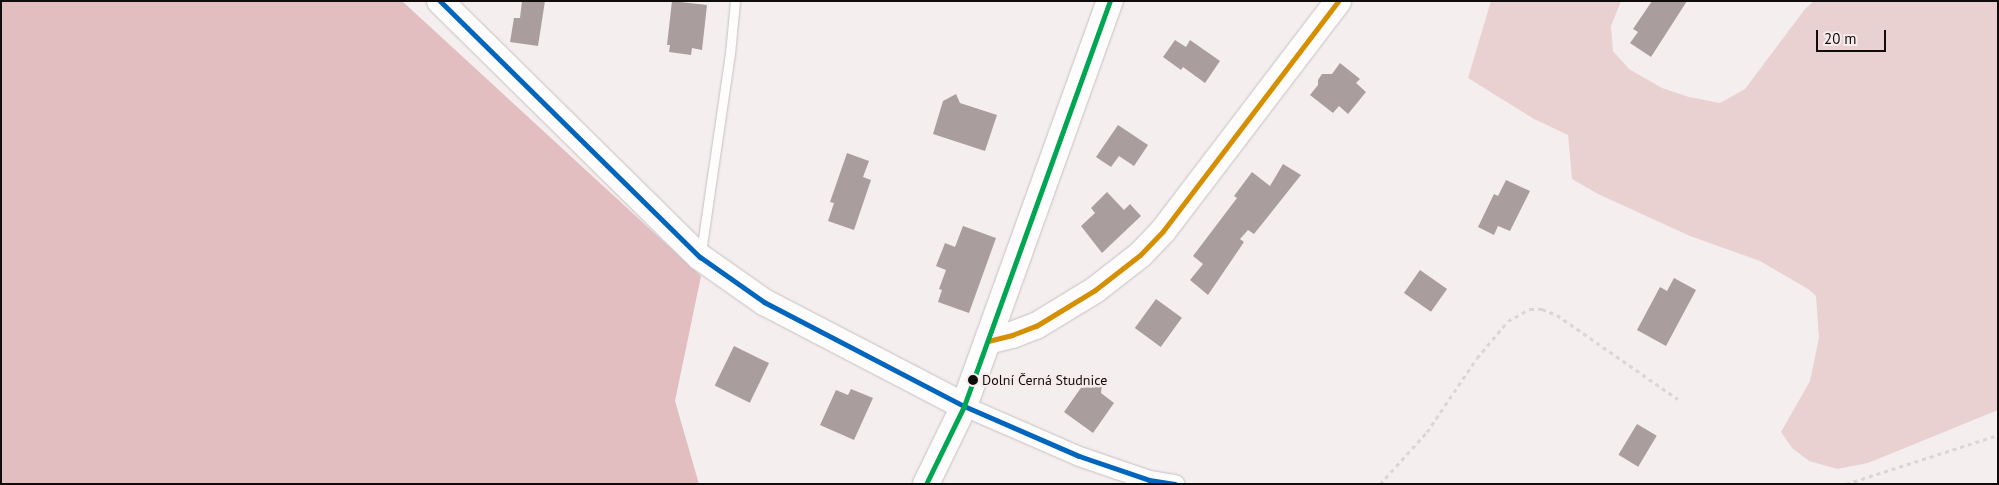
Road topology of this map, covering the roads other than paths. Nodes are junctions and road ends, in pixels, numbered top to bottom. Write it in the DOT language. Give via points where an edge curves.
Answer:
graph roads {
  1 [pos="440,1"];
  2 [pos="734,1"];
  3 [pos="1110,1"];
  4 [pos="1338,1"];
  5 [pos="700,257"];
  6 [pos="988,340"];
  7 [pos="964,406"];
  8 [pos="926,484"];
  9 [pos="1174,484"];
  1 -- 5 [label="street"];
  2 -- 5 [label="lane" via="730,54"];
  3 -- 6 [label="street"];
  4 -- 6 [label="street" via="1162,231 1140,255 1095,290 1036,326"];
  5 -- 7 [label="street" via="764,302"];
  6 -- 7 [label="street"];
  7 -- 8 [label="street"];
  7 -- 9 [label="street" via="1080,456 1149,480"];
}
